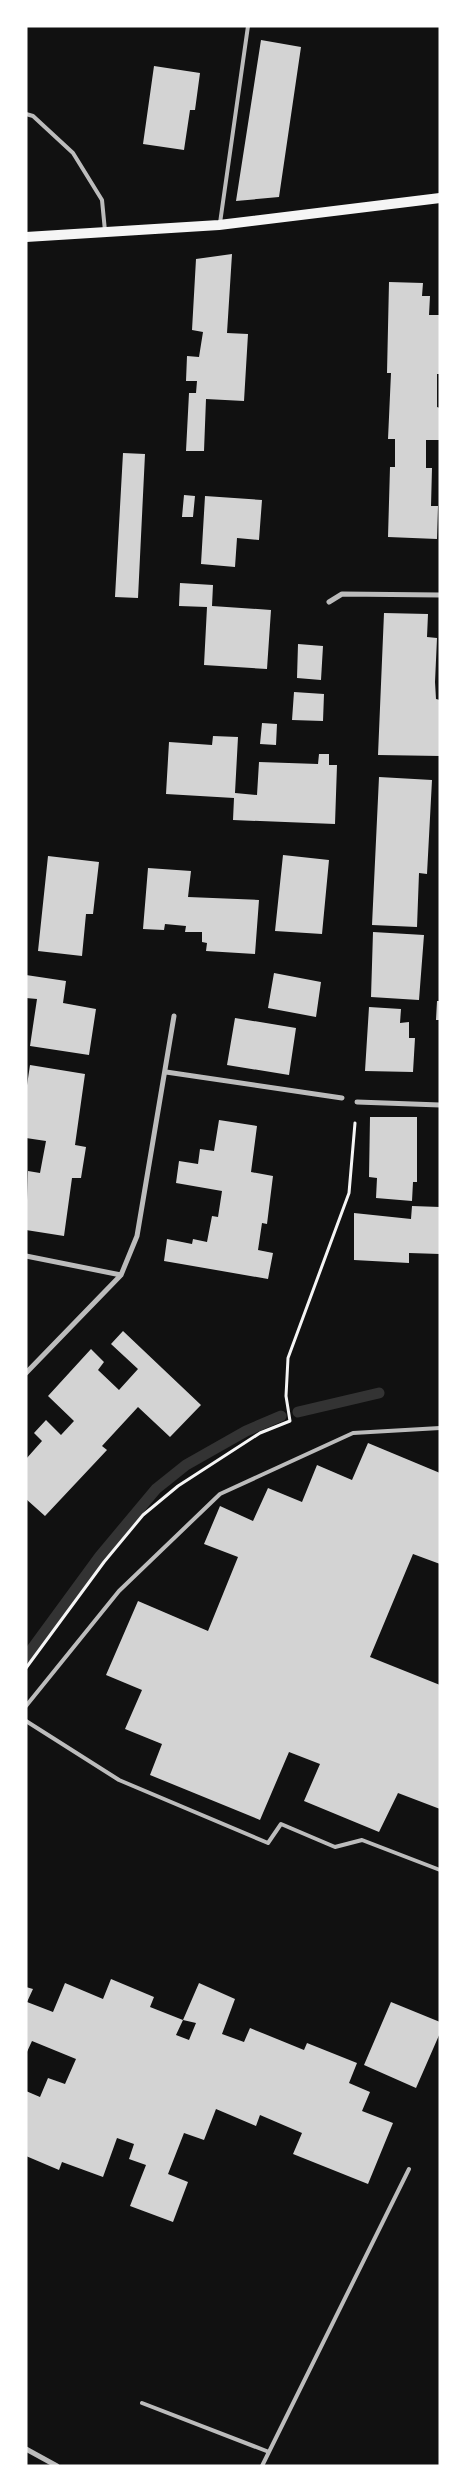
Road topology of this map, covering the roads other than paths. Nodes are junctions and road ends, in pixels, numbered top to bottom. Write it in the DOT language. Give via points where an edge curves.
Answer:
graph roads {
  1 [pos="248,26"];
  2 [pos="26,114"];
  3 [pos="440,198"];
  4 [pos="219,225"];
  5 [pos="105,231"];
  6 [pos="26,237"];
  7 [pos="440,595"];
  8 [pos="329,602"];
  9 [pos="174,1016"];
  10 [pos="166,1072"];
  11 [pos="342,1098"];
  12 [pos="357,1102"];
  13 [pos="440,1105"];
  14 [pos="26,1256"];
  15 [pos="121,1275"];
  16 [pos="26,1373"];
  17 [pos="440,1428"];
  18 [pos="26,1706"];
  19 [pos="26,1721"];
  20 [pos="440,1870"];
  21 [pos="409,2169"];
  22 [pos="142,2403"];
  23 [pos="26,2449"];
  24 [pos="269,2452"];
  25 [pos="57,2466"];
  26 [pos="262,2466"];
  1 -- 4 [label="lane"];
  2 -- 5 [label="lane" via="33,116 73,153 102,200"];
  3 -- 4 [label="main road"];
  4 -- 5 [label="main road"];
  5 -- 6 [label="main road"];
  7 -- 8 [label="street" via="342,594"];
  9 -- 10 [label="street"];
  10 -- 11 [label="street"];
  10 -- 15 [label="street" via="137,1236"];
  12 -- 13 [label="street"];
  14 -- 15 [label="street"];
  15 -- 16 [label="street"];
  17 -- 18 [label="lane" via="353,1433 220,1494 119,1591"];
  19 -- 20 [label="lane" via="119,1780 268,1843 281,1824 335,1847 362,1840"];
  21 -- 24 [label="lane"];
  22 -- 24 [label="lane"];
  23 -- 25 [label="street"];
  24 -- 26 [label="lane"];
}
